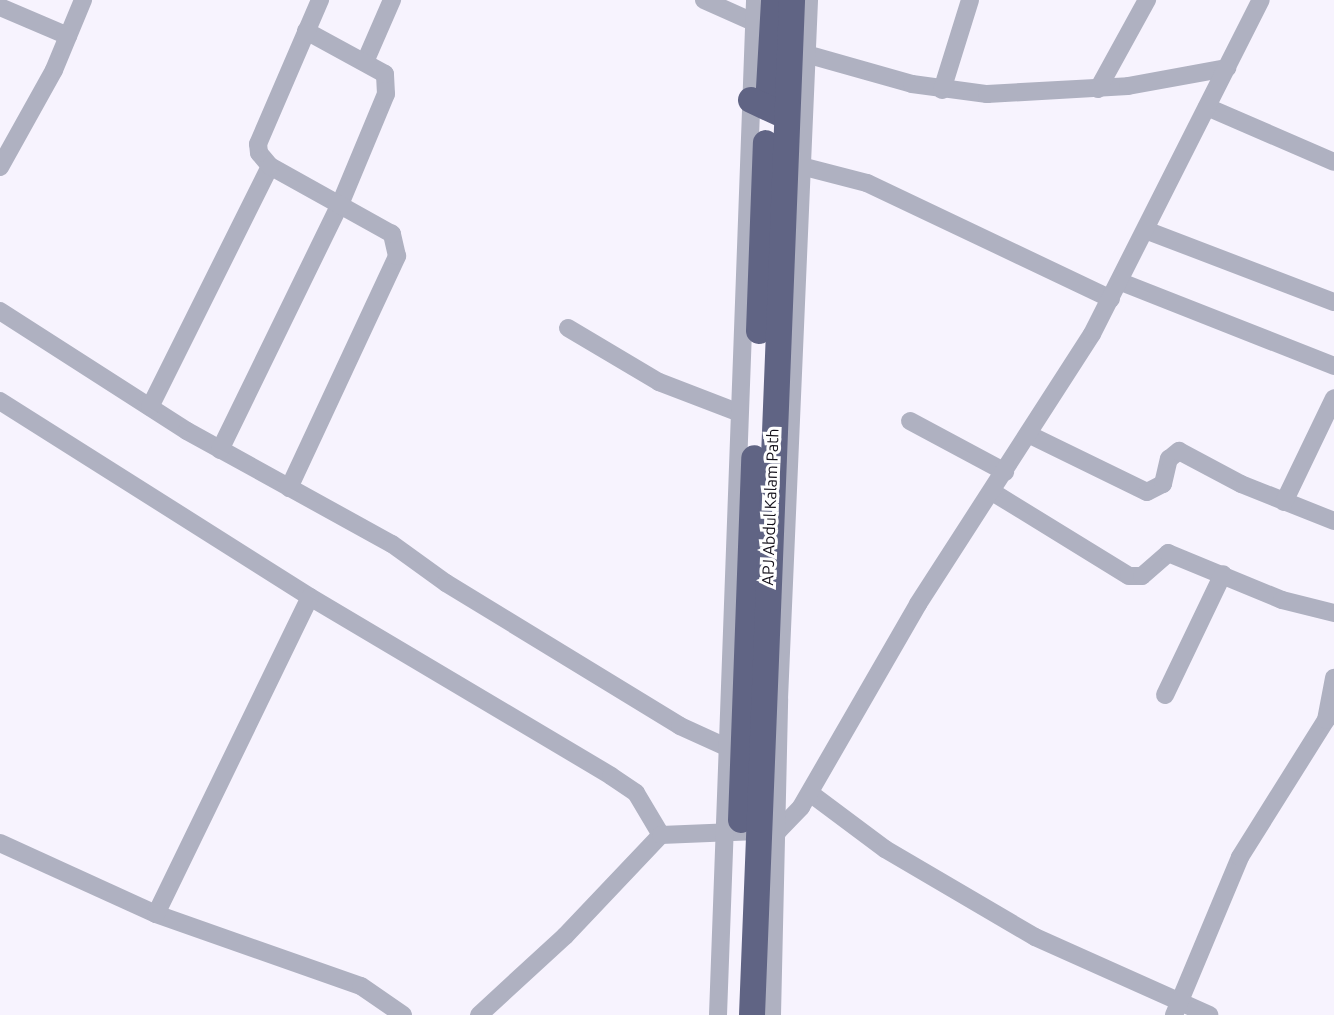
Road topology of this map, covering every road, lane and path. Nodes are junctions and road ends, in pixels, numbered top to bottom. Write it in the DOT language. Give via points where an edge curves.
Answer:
graph roads {
  1 [pos="83,0"];
  2 [pos="320,0"];
  3 [pos="392,0"];
  4 [pos="704,0"];
  5 [pos="755,0"];
  6 [pos="774,0"];
  7 [pos="792,0"];
  8 [pos="809,0"];
  9 [pos="970,0"];
  10 [pos="1147,0"];
  11 [pos="1261,0"];
  12 [pos="0,7"];
  13 [pos="772,28"];
  14 [pos="306,32"];
  15 [pos="68,36"];
  16 [pos="806,54"];
  17 [pos="365,62"];
  18 [pos="1227,68"];
  19 [pos="1098,89"];
  20 [pos="942,90"];
  21 [pos="1207,107"];
  22 [pos="768,108"];
  23 [pos="1334,162"];
  24 [pos="270,166"];
  25 [pos="801,166"];
  26 [pos="0,167"];
  27 [pos="341,202"];
  28 [pos="1148,231"];
  29 [pos="1121,282"];
  30 [pos="1111,299"];
  31 [pos="1334,302"];
  32 [pos="0,311"];
  33 [pos="568,328"];
  34 [pos="1334,366"];
  35 [pos="1334,398"];
  36 [pos="0,401"];
  37 [pos="150,407"];
  38 [pos="737,412"];
  39 [pos="909,421"];
  40 [pos="1028,434"];
  41 [pos="220,450"];
  42 [pos="1005,472"];
  43 [pos="289,488"];
  44 [pos="994,493"];
  45 [pos="1284,502"];
  46 [pos="1334,521"];
  47 [pos="1223,574"];
  48 [pos="310,597"];
  49 [pos="1334,613"];
  50 [pos="1334,678"];
  51 [pos="1165,695"];
  52 [pos="1331,707"];
  53 [pos="726,747"];
  54 [pos="810,793"];
  55 [pos="750,832"];
  56 [pos="661,835"];
  57 [pos="0,843"];
  58 [pos="156,914"];
  59 [pos="1177,1009"];
  60 [pos="403,1015"];
  61 [pos="479,1015"];
  62 [pos="718,1015"];
  63 [pos="735,1015"];
  64 [pos="752,1015"];
  65 [pos="772,1015"];
  66 [pos="1209,1015"];
  1 -- 15 [label="street"];
  2 -- 14 [label="street"];
  3 -- 17 [label="street"];
  4 -- 13 [label="street"];
  5 -- 13 [label="street"];
  6 -- 13 [label="highway, APJ Abdul Kalam Path"];
  7 -- 13 [label="highway, APJ Abdul Kalam Path"];
  8 -- 16 [label="street"];
  9 -- 20 [label="street"];
  10 -- 19 [label="street"];
  11 -- 18 [label="street"];
  12 -- 15 [label="street"];
  13 -- 22 [label="highway, APJ Abdul Kalam Path"];
  13 -- 22 [label="street"];
  14 -- 17 [label="street"];
  14 -- 24 [label="street" via="258,144"];
  15 -- 26 [label="street"];
  16 -- 20 [label="street"];
  16 -- 25 [label="street"];
  17 -- 27 [label="street" via="385,74 386,94"];
  18 -- 19 [label="street"];
  18 -- 21 [label="street"];
  19 -- 20 [label="street" via="1006,94"];
  21 -- 23 [label="street"];
  21 -- 28 [label="street"];
  22 -- 38 [label="street"];
  22 -- 55 [label="highway, APJ Abdul Kalam Path"];
  24 -- 27 [label="street"];
  24 -- 37 [label="street"];
  25 -- 30 [label="street" via="867,183"];
  25 -- 55 [label="street"];
  27 -- 41 [label="street"];
  27 -- 43 [label="street" via="392,234 397,256"];
  28 -- 29 [label="street"];
  28 -- 31 [label="street"];
  29 -- 30 [label="street"];
  29 -- 34 [label="street"];
  30 -- 40 [label="street"];
  32 -- 37 [label="street"];
  33 -- 38 [label="street" via="659,382"];
  35 -- 45 [label="street"];
  36 -- 48 [label="street"];
  37 -- 41 [label="street"];
  38 -- 53 [label="street"];
  39 -- 42 [label="street"];
  40 -- 42 [label="street"];
  40 -- 45 [label="street" via="1147,492 1163,484 1169,459 1179,451"];
  41 -- 43 [label="street"];
  42 -- 44 [label="street"];
  43 -- 53 [label="street" via="392,544 446,583 680,726"];
  44 -- 47 [label="street" via="1129,576 1142,576 1168,553"];
  44 -- 54 [label="street" via="918,604"];
  45 -- 46 [label="street"];
  47 -- 49 [label="street" via="1282,600"];
  47 -- 51 [label="street"];
  48 -- 56 [label="street" via="611,776 636,793"];
  48 -- 58 [label="street"];
  50 -- 52 [label="street"];
  52 -- 59 [label="street" via="1300,767 1271,802 1240,857"];
  53 -- 55 [label="street"];
  54 -- 55 [label="street"];
  54 -- 59 [label="street" via="950,889"];
  55 -- 56 [label="street"];
  55 -- 62 [label="street"];
  55 -- 63 [label="highway, APJ Abdul Kalam Path"];
  55 -- 64 [label="highway, APJ Abdul Kalam Path"];
  55 -- 65 [label="street"];
  56 -- 61 [label="street" via="565,936"];
  57 -- 58 [label="street"];
  58 -- 60 [label="street" via="362,986"];
  59 -- 66 [label="street"];
}
